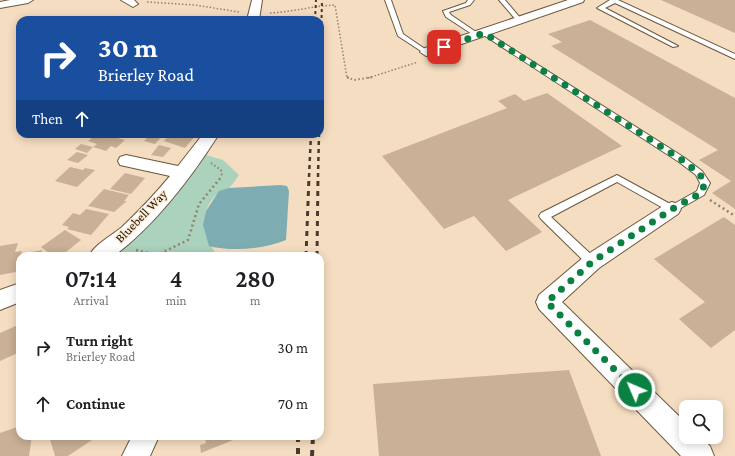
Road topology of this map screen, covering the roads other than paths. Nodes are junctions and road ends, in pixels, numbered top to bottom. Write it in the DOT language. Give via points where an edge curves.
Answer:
graph roads {
  1 [pos="28,0"];
  2 [pos="257,0"];
  3 [pos="388,0"];
  4 [pos="471,0"];
  5 [pos="502,0"];
  6 [pos="614,0"];
  7 [pos="573,1"];
  8 [pos="0,5"];
  9 [pos="254,16"];
  10 [pos="519,20"];
  11 [pos="480,34"];
  12 [pos="675,46"];
  13 [pos="426,52"];
  14 [pos="735,57"];
  15 [pos="208,138"];
  16 [pos="126,161"];
  17 [pos="181,173"];
  18 [pos="672,209"];
  19 [pos="104,252"];
  20 [pos="592,262"];
  21 [pos="16,294"];
  22 [pos="0,300"];
  23 [pos="144,440"];
  24 [pos="136,456"];
  25 [pos="700,456"];
  1 -- 8 [label="street"];
  2 -- 9 [label="street"];
  3 -- 13 [label="lane" via="400,35"];
  4 -- 11 [label="lane" via="468,4 446,11 448,16"];
  5 -- 10 [label="lane"];
  6 -- 12 [label="lane" via="600,8"];
  6 -- 14 [label="lane"];
  7 -- 10 [label="street"];
  10 -- 11 [label="street"];
  11 -- 13 [label="street"];
  11 -- 18 [label="lane" via="699,173 705,183 701,193"];
  15 -- 17 [label="street, Bluebell Way"];
  16 -- 17 [label="street, Bluebell Way"];
  17 -- 19 [label="street, Bluebell Way" via="155,204"];
  18 -- 20 [label="street"];
  18 -- 20 [label="lane" via="617,178 544,216"];
  20 -- 25 [label="street" via="547,302"];
  21 -- 22 [label="street"];
  23 -- 24 [label="street"];
}
